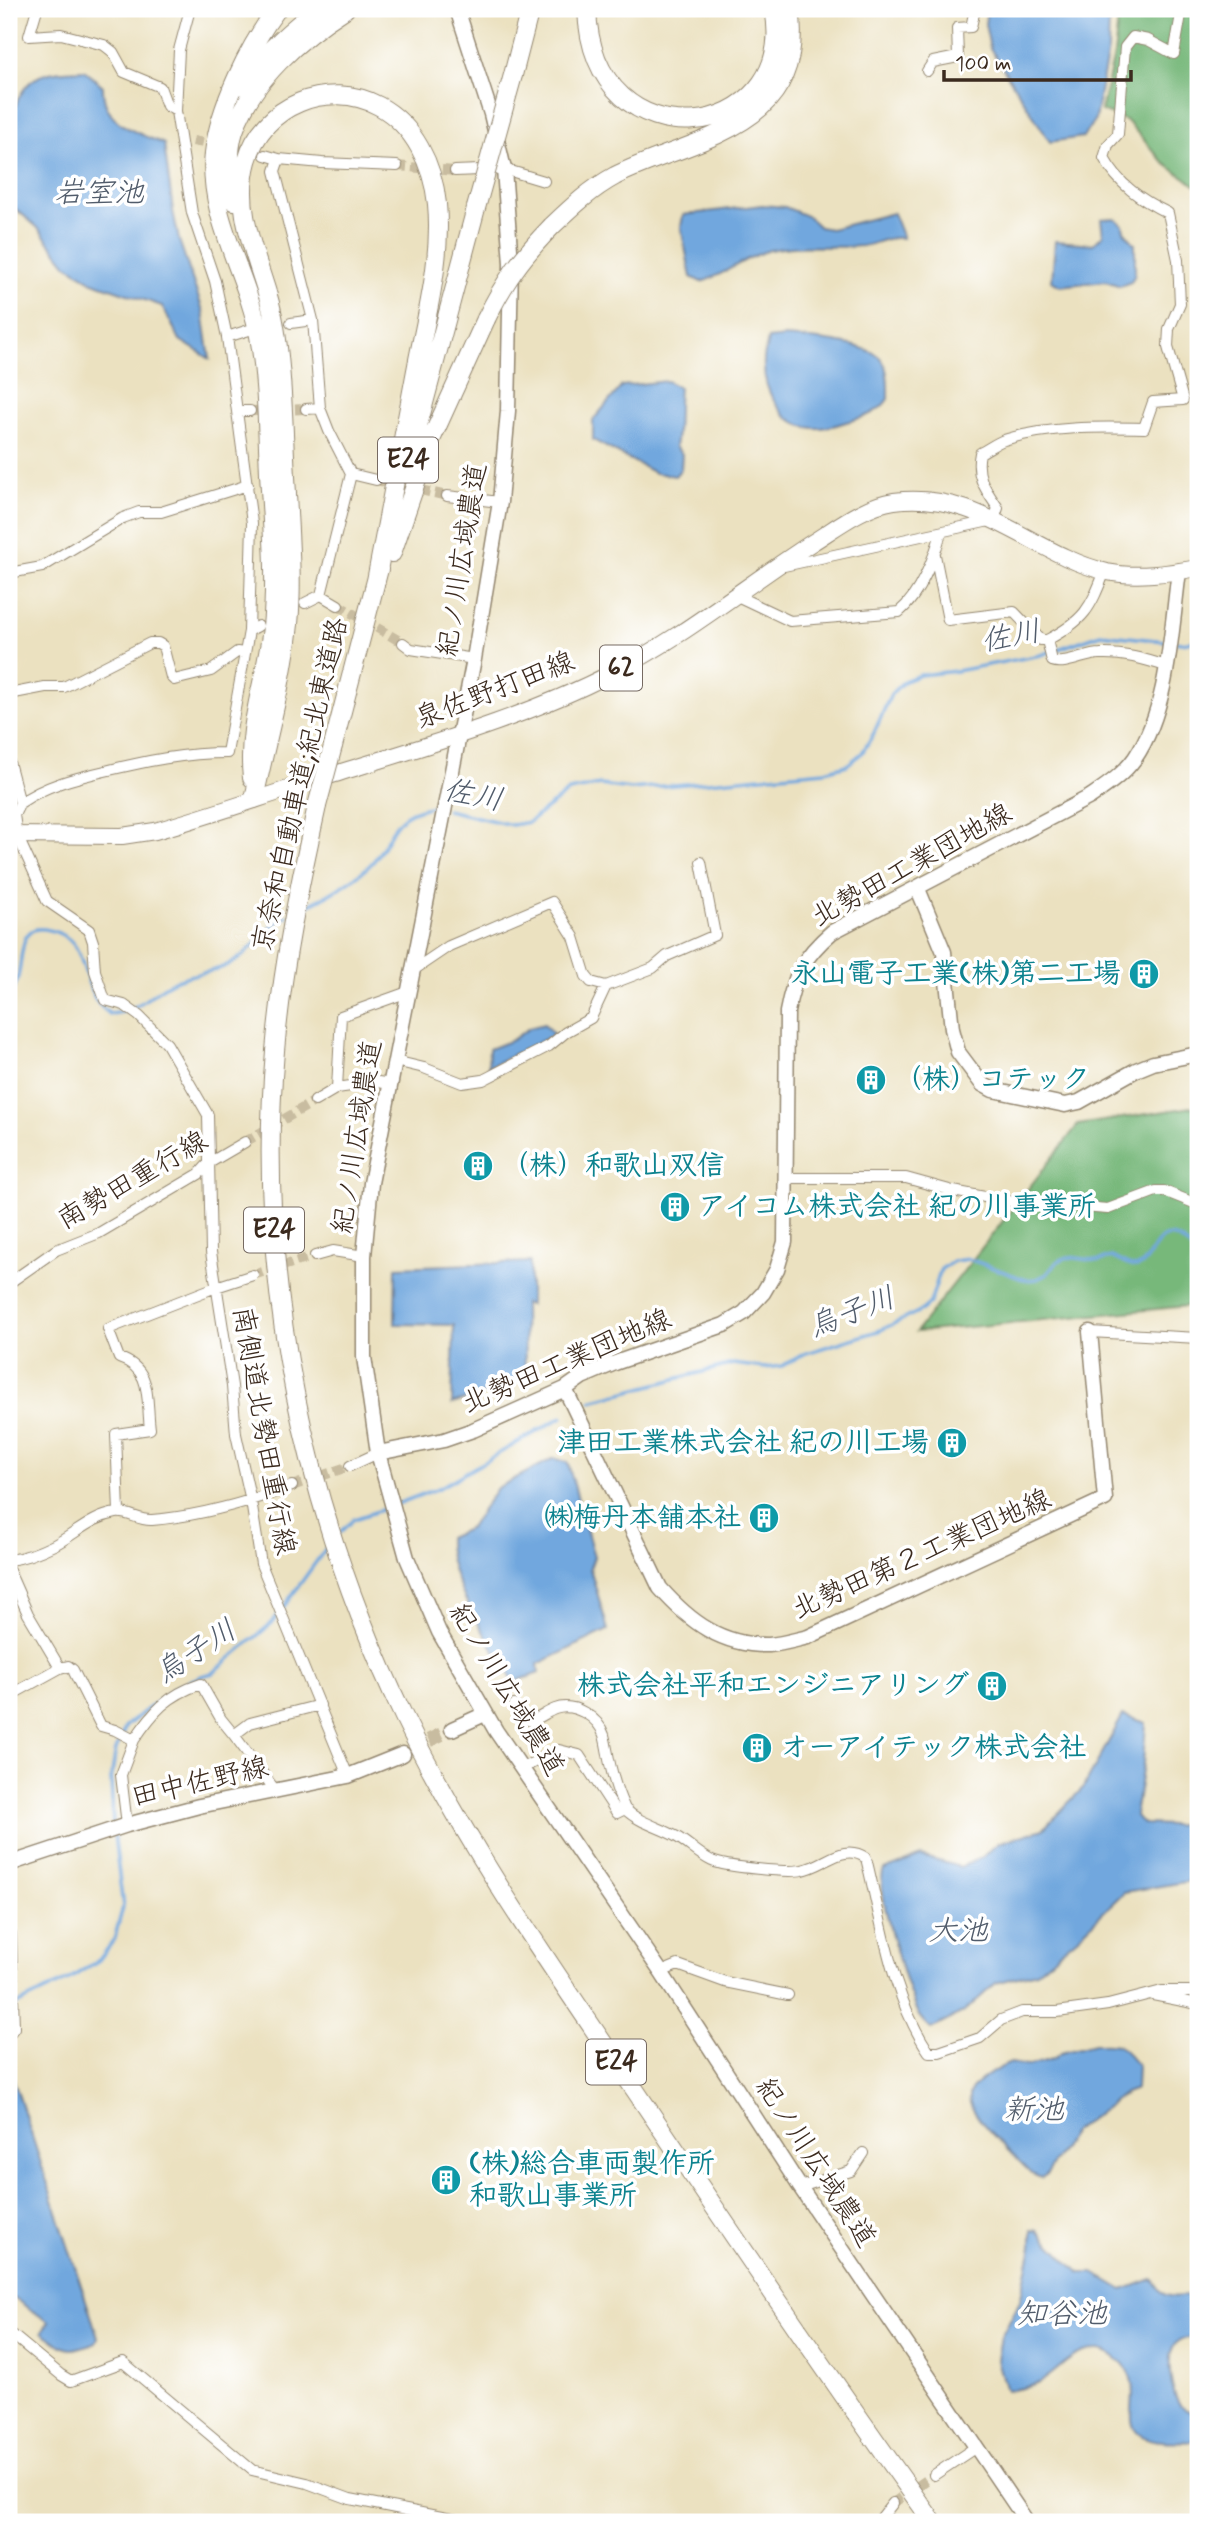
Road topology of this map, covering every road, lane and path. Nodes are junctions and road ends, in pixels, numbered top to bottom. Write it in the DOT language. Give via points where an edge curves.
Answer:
graph roads {
  1 [pos="37,9"];
  2 [pos="190,9"];
  3 [pos="277,9"];
  4 [pos="318,9"];
  5 [pos="345,9"];
  6 [pos="457,9"];
  7 [pos="530,9"];
  8 [pos="587,9"];
  9 [pos="774,9"];
  10 [pos="790,9"];
  11 [pos="975,9"];
  12 [pos="1182,9"];
  13 [pos="927,71"];
  14 [pos="176,111"];
  15 [pos="225,113"];
  16 [pos="181,138"];
  17 [pos="193,141"];
  18 [pos="265,155"];
  19 [pos="279,159"];
  20 [pos="397,166"];
  21 [pos="504,169"];
  22 [pos="455,171"];
  23 [pos="544,181"];
  24 [pos="258,267"];
  25 [pos="313,320"];
  26 [pos="290,323"];
  27 [pos="249,330"];
  28 [pos="227,337"];
  29 [pos="320,408"];
  30 [pos="306,409"];
  31 [pos="237,411"];
  32 [pos="250,411"];
  33 [pos="351,474"];
  34 [pos="376,480"];
  35 [pos="248,485"];
  36 [pos="447,496"];
  37 [pos="500,502"];
  38 [pos="995,520"];
  39 [pos="941,532"];
  40 [pos="935,555"];
  41 [pos="773,569"];
  42 [pos="1198,569"];
  43 [pos="1105,571"];
  44 [pos="1180,571"];
  45 [pos="9,573"];
  46 [pos="376,581"];
  47 [pos="321,595"];
  48 [pos="735,595"];
  49 [pos="305,603"];
  50 [pos="338,606"];
  51 [pos="402,643"];
  52 [pos="1047,643"];
  53 [pos="245,653"];
  54 [pos="474,659"];
  55 [pos="1167,660"];
  56 [pos="9,694"];
  57 [pos="342,713"];
  58 [pos="460,736"];
  59 [pos="9,762"];
  60 [pos="254,799"];
  61 [pos="20,803"];
  62 [pos="13,835"];
  63 [pos="701,862"];
  64 [pos="918,889"];
  65 [pos="412,971"];
  66 [pos="606,986"];
  67 [pos="408,992"];
  68 [pos="1198,1054"];
  69 [pos="395,1061"];
  70 [pos="391,1084"];
  71 [pos="337,1088"];
  72 [pos="315,1101"];
  73 [pos="245,1142"];
  74 [pos="209,1163"];
  75 [pos="787,1178"];
  76 [pos="1198,1202"];
  77 [pos="315,1256"];
  78 [pos="363,1256"];
  79 [pos="254,1275"];
  80 [pos="9,1283"];
  81 [pos="216,1287"];
  82 [pos="1090,1332"];
  83 [pos="1198,1338"];
  84 [pos="565,1389"];
  85 [pos="378,1453"];
  86 [pos="350,1466"];
  87 [pos="292,1486"];
  88 [pos="251,1501"];
  89 [pos="119,1512"];
  90 [pos="9,1560"];
  91 [pos="9,1571"];
  92 [pos="60,1668"];
  93 [pos="9,1696"];
  94 [pos="320,1705"];
  95 [pos="514,1705"];
  96 [pos="485,1714"];
  97 [pos="452,1729"];
  98 [pos="234,1735"];
  99 [pos="131,1739"];
  100 [pos="403,1754"];
  101 [pos="522,1769"];
  102 [pos="348,1776"];
  103 [pos="275,1790"];
  104 [pos="625,1809"];
  105 [pos="125,1826"];
  106 [pos="9,1864"];
  107 [pos="9,1927"];
  108 [pos="661,1972"];
  109 [pos="1198,1991"];
  110 [pos="1145,1994"];
  111 [pos="788,1995"];
  112 [pos="1198,2004"];
  113 [pos="9,2034"];
  114 [pos="863,2153"];
  115 [pos="800,2187"];
  116 [pos="9,2332"];
  117 [pos="976,2446"];
  118 [pos="934,2474"];
  119 [pos="893,2503"];
  120 [pos="467,2522"];
  121 [pos="878,2522"];
  122 [pos="933,2522"];
  123 [pos="1027,2522"];
  1 -- 14 [label="street" via="29,36 61,34 104,45 124,72 160,87 167,106"];
  2 -- 14 [label="street" via="179,50"];
  3 -- 15 [label="highway" via="246,58"];
  4 -- 15 [label="highway" via="267,55"];
  5 -- 24 [label="highway" via="278,64 255,91 234,132 230,155 233,200"];
  6 -- 21 [label="street, 紀ノ川広域農道"];
  7 -- 46 [label="highway, 京奈和自動車道;紀北東道路 / E24, bridge"];
  8 -- 9 [label="highway" via="592,44 612,85 637,108 677,122 717,116 752,92 767,74 775,46"];
  10 -- 57 [label="highway, bridge" via="792,48 787,70 765,103 736,127 650,160 580,199 522,257 499,293 418,476"];
  11 -- 13 [label="street" via="971,27 957,28 958,57 933,62"];
  12 -- 38 [label="street" via="1174,54 1133,37 1125,47 1118,134 1104,158 1124,186 1168,213 1178,260 1180,304 1168,329 1168,347 1183,400 1153,402 1144,428 1050,432 1003,440 980,453 977,467 981,483 998,508"];
  14 -- 16 [label="street"];
  15 -- 60 [label="highway" via="214,154 214,178 217,204 259,337 273,542 272,626 251,734"];
  16 -- 17 [label="street"];
  16 -- 28 [label="street" via="192,213 215,281"];
  18 -- 19 [label="street"];
  19 -- 20 [label="street"];
  19 -- 25 [label="street" via="275,171"];
  21 -- 22 [label="street"];
  21 -- 23 [label="street"];
  21 -- 37 [label="street, 紀ノ川広域農道" via="510,263 508,411"];
  24 -- 46 [label="highway" via="243,205 243,180 253,146 271,119 305,100 343,94 363,98 400,120 424,154 437,202 437,230 428,306"];
  24 -- 60 [label="highway" via="269,299 280,370 290,583 284,660"];
  25 -- 26 [label="street"];
  25 -- 29 [label="street"];
  27 -- 28 [label="street"];
  28 -- 31 [label="street"];
  29 -- 30 [label="street"];
  29 -- 33 [label="street"];
  31 -- 32 [label="street"];
  31 -- 35 [label="street"];
  33 -- 34 [label="street"];
  33 -- 47 [label="street"];
  35 -- 45 [label="street" via="161,512 122,518 42,566"];
  35 -- 53 [label="street" via="254,629"];
  36 -- 37 [label="street"];
  37 -- 54 [label="street, 紀ノ川広域農道"];
  38 -- 39 [label="street"];
  38 -- 41 [label="main road, 泉佐野打田線 / 62" via="958,505 892,501 855,515"];
  38 -- 43 [label="main road, 泉佐野打田線 / 62"];
  39 -- 40 [label="street"];
  39 -- 41 [label="street"];
  40 -- 48 [label="street" via="906,606 890,614 790,621"];
  40 -- 52 [label="street" via="948,620 1014,612"];
  41 -- 48 [label="main road, 泉佐野打田線 / 62"];
  42 -- 44 [label="main road, 泉佐野打田線 / 62"];
  43 -- 44 [label="main road, 泉佐野打田線 / 62"];
  43 -- 52 [label="street" via="1088,611"];
  44 -- 55 [label="street, 北勢田工業団地線"];
  46 -- 57 [label="highway, 京奈和自動車道;紀北東道路 / E24"];
  47 -- 49 [label="street"];
  47 -- 50 [label="street"];
  48 -- 58 [label="main road, 泉佐野打田線 / 62" via="613,673"];
  51 -- 54 [label="street" via="411,649"];
  52 -- 55 [label="street" via="1054,663 1096,654"];
  53 -- 56 [label="street" via="237,652 211,671 174,680 163,646 150,643 64,687"];
  53 -- 61 [label="street" via="228,753 144,761 66,780"];
  54 -- 58 [label="street, 紀ノ川広域農道"];
  55 -- 64 [label="street, 北勢田工業団地線" via="1148,733 1124,771 1090,797"];
  57 -- 122 [label="highway, 京奈和自動車道;紀北東道路 / E24, bridge" via="289,943 275,1048 271,1167 274,1234 291,1372 304,1438 344,1576 406,1721 489,1869 827,2374"];
  58 -- 60 [label="main road, 泉佐野打田線 / 62"];
  58 -- 65 [label="street, 紀ノ川広域農道"];
  59 -- 61 [label="street"];
  60 -- 62 [label="main road, 泉佐野打田線 / 62" via="155,831 122,836"];
  61 -- 62 [label="street"];
  62 -- 74 [label="street, 南側道北勢田重行線" via="47,901 89,930 105,1000 124,1005 167,1044 208,1115"];
  63 -- 66 [label="street" via="715,935 667,956 653,968"];
  64 -- 68 [label="street" via="944,952 958,1052 982,1084 1065,1105 1153,1063"];
  64 -- 75 [label="street, 北勢田工業団地線" via="832,932 816,946 796,976 787,1012"];
  65 -- 66 [label="street" via="450,946 552,902 574,937 586,976"];
  65 -- 67 [label="street, 紀ノ川広域農道"];
  66 -- 69 [label="street" via="591,1018 483,1080 462,1083"];
  67 -- 69 [label="street, 紀ノ川広域農道"];
  67 -- 71 [label="street" via="341,1016"];
  69 -- 70 [label="street, 紀ノ川広域農道"];
  70 -- 71 [label="street"];
  70 -- 78 [label="street, 紀ノ川広域農道" via="371,1183"];
  71 -- 72 [label="street"];
  73 -- 74 [label="street, 南勢田重行線"];
  74 -- 80 [label="street, 南勢田重行線" via="199,1174 99,1233 56,1250"];
  74 -- 81 [label="street, 南側道北勢田重行線"];
  75 -- 76 [label="street" via="906,1178 1006,1201 1108,1209 1156,1191"];
  75 -- 84 [label="street, 北勢田工業団地線" via="785,1242 777,1269 744,1313 724,1325 582,1377"];
  77 -- 78 [label="street" via="333,1251"];
  78 -- 85 [label="street, 紀ノ川広域農道" via="364,1357"];
  79 -- 81 [label="street, 南側道北勢田重行線"];
  81 -- 88 [label="street, 南側道北勢田重行線" via="236,1434"];
  81 -- 89 [label="street" via="108,1329 118,1358 133,1362 144,1376 150,1429 116,1434"];
  82 -- 83 [label="street"];
  82 -- 84 [label="street, 北勢田第２工業団地線" via="1105,1499 808,1637 771,1645 737,1642 705,1629 660,1588"];
  84 -- 85 [label="street, 北勢田工業団地線" via="444,1440"];
  85 -- 86 [label="street"];
  85 -- 96 [label="street, 紀ノ川広域農道" via="407,1558 439,1632"];
  87 -- 88 [label="street"];
  88 -- 89 [label="street" via="145,1521"];
  88 -- 94 [label="street, 南側道北勢田重行線" via="261,1564"];
  89 -- 90 [label="street" via="94,1519 56,1545"];
  91 -- 92 [label="street"];
  92 -- 93 [label="street"];
  92 -- 99 [label="street" via="73,1670 101,1726"];
  94 -- 98 [label="street" via="250,1723"];
  94 -- 102 [label="street, 南側道北勢田重行線"];
  95 -- 104 [label="street" via="531,1721 564,1707 576,1708 592,1719 604,1735"];
  96 -- 97 [label="street"];
  96 -- 101 [label="street, 紀ノ川広域農道"];
  98 -- 99 [label="street" via="201,1684 155,1710"];
  98 -- 103 [label="street"];
  99 -- 105 [label="street" via="121,1775"];
  100 -- 102 [label="street, 田中佐野線"];
  101 -- 104 [label="street" via="559,1750 579,1755 617,1813"];
  101 -- 108 [label="street, 紀ノ川広域農道"];
  102 -- 103 [label="street, 田中佐野線"];
  103 -- 105 [label="street, 田中佐野線"];
  104 -- 110 [label="street" via="723,1865 800,1871 845,1852 866,1858 894,1974 929,2052 980,2038 1001,2020 1021,2012 1108,2004"];
  105 -- 106 [label="street, 田中佐野線"];
  107 -- 113 [label="street" via="15,2012"];
  108 -- 111 [label="street" via="678,1965 725,1982"];
  108 -- 115 [label="street, 紀ノ川広域農道"];
  109 -- 110 [label="street"];
  110 -- 112 [label="street"];
  114 -- 115 [label="street" via="850,2171"];
  115 -- 117 [label="street, 紀ノ川広域農道"];
  116 -- 120 [label="street" via="71,2381 123,2362 252,2470 350,2499"];
  117 -- 118 [label="street"];
  117 -- 123 [label="street, 紀ノ川広域農道"];
  119 -- 121 [label="street"];
}
